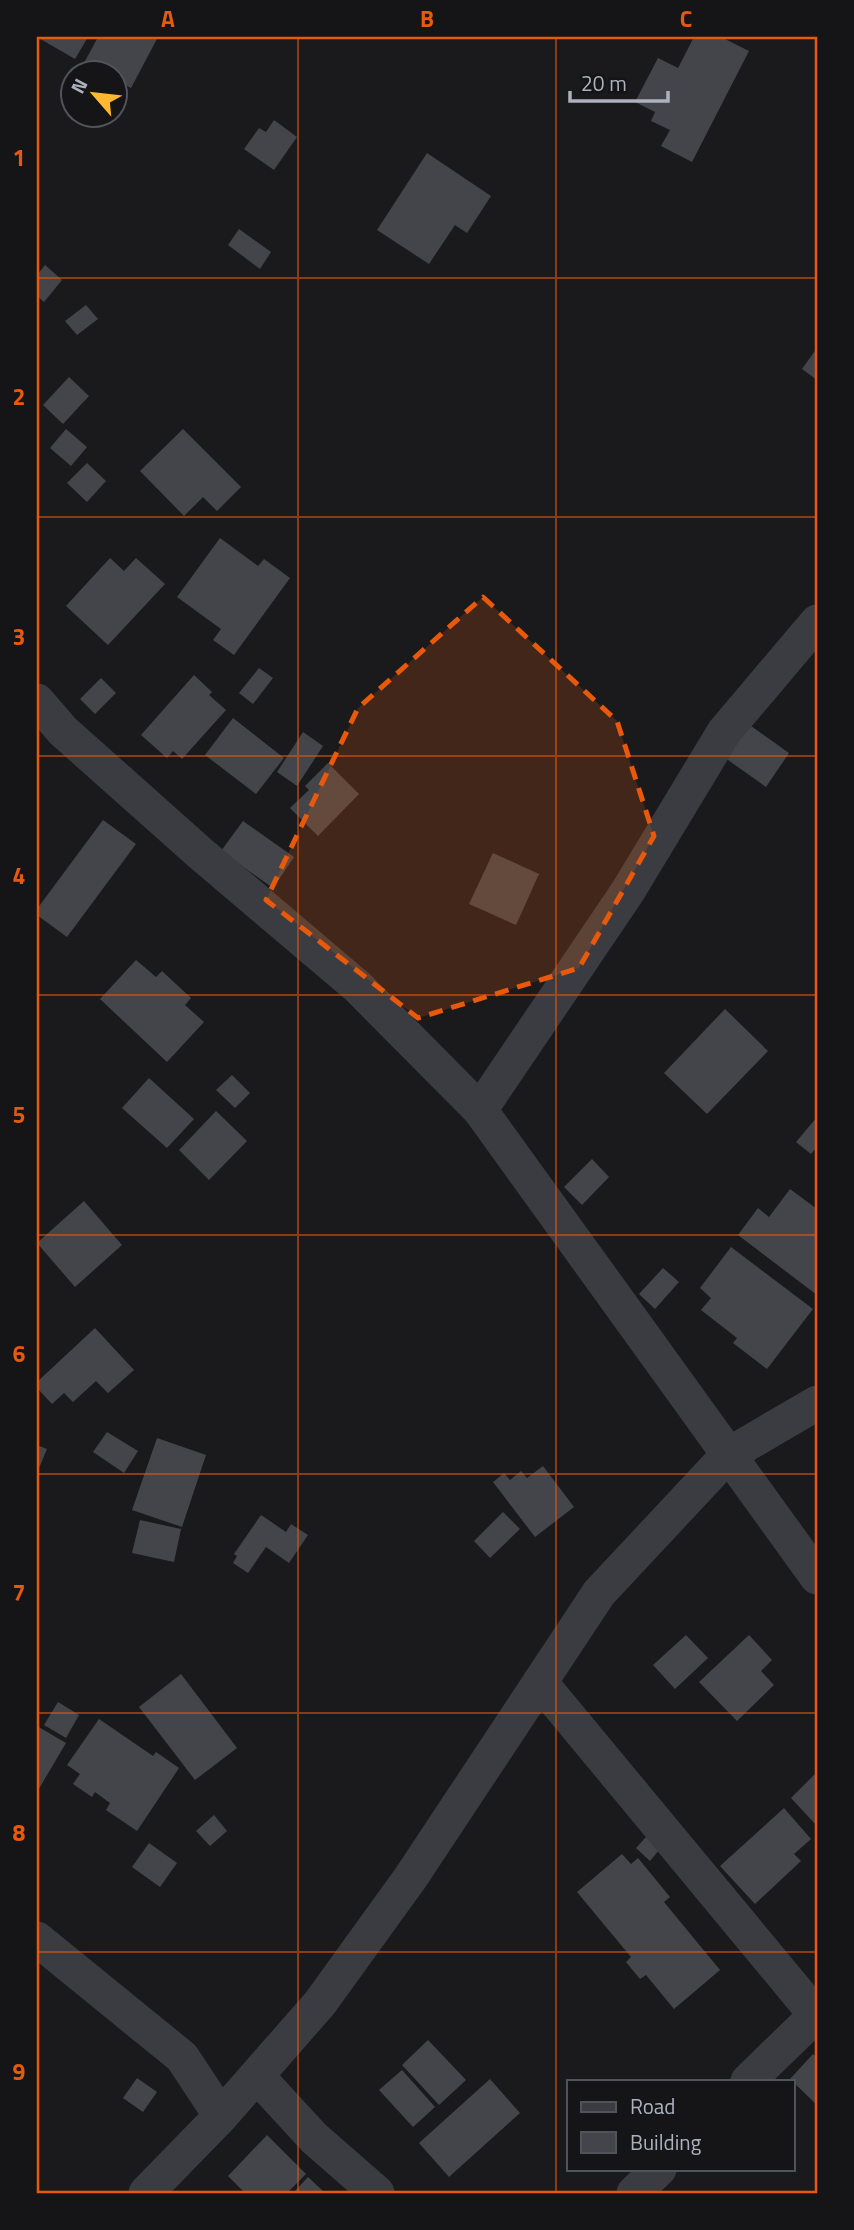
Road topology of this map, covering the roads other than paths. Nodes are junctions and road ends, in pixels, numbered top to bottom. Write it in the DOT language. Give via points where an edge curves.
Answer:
graph roads {
  1 [pos="817,622"];
  2 [pos="37,701"];
  3 [pos="480,1110"];
  4 [pos="817,1403"];
  5 [pos="728,1455"];
  6 [pos="817,1577"];
  7 [pos="540,1682"];
  8 [pos="37,1939"];
  9 [pos="257,2076"];
  10 [pos="749,2080"];
  11 [pos="221,2116"];
  12 [pos="658,2170"];
  13 [pos="146,2193"];
  14 [pos="377,2193"];
  15 [pos="634,2193"];
  1 -- 3 [label="street" via="724,732 628,891"];
  2 -- 3 [label="street" via="64,731 200,853 358,987"];
  3 -- 5 [label="street"];
  4 -- 5 [label="street"];
  5 -- 6 [label="street"];
  5 -- 7 [label="street" via="599,1593"];
  7 -- 9 [label="street" via="373,1930 320,2003"];
  7 -- 10 [label="street" via="816,2015"];
  8 -- 11 [label="street" via="182,2057"];
  9 -- 11 [label="street"];
  9 -- 14 [label="street" via="314,2138"];
  11 -- 13 [label="street"];
  12 -- 15 [label="street"];
}
